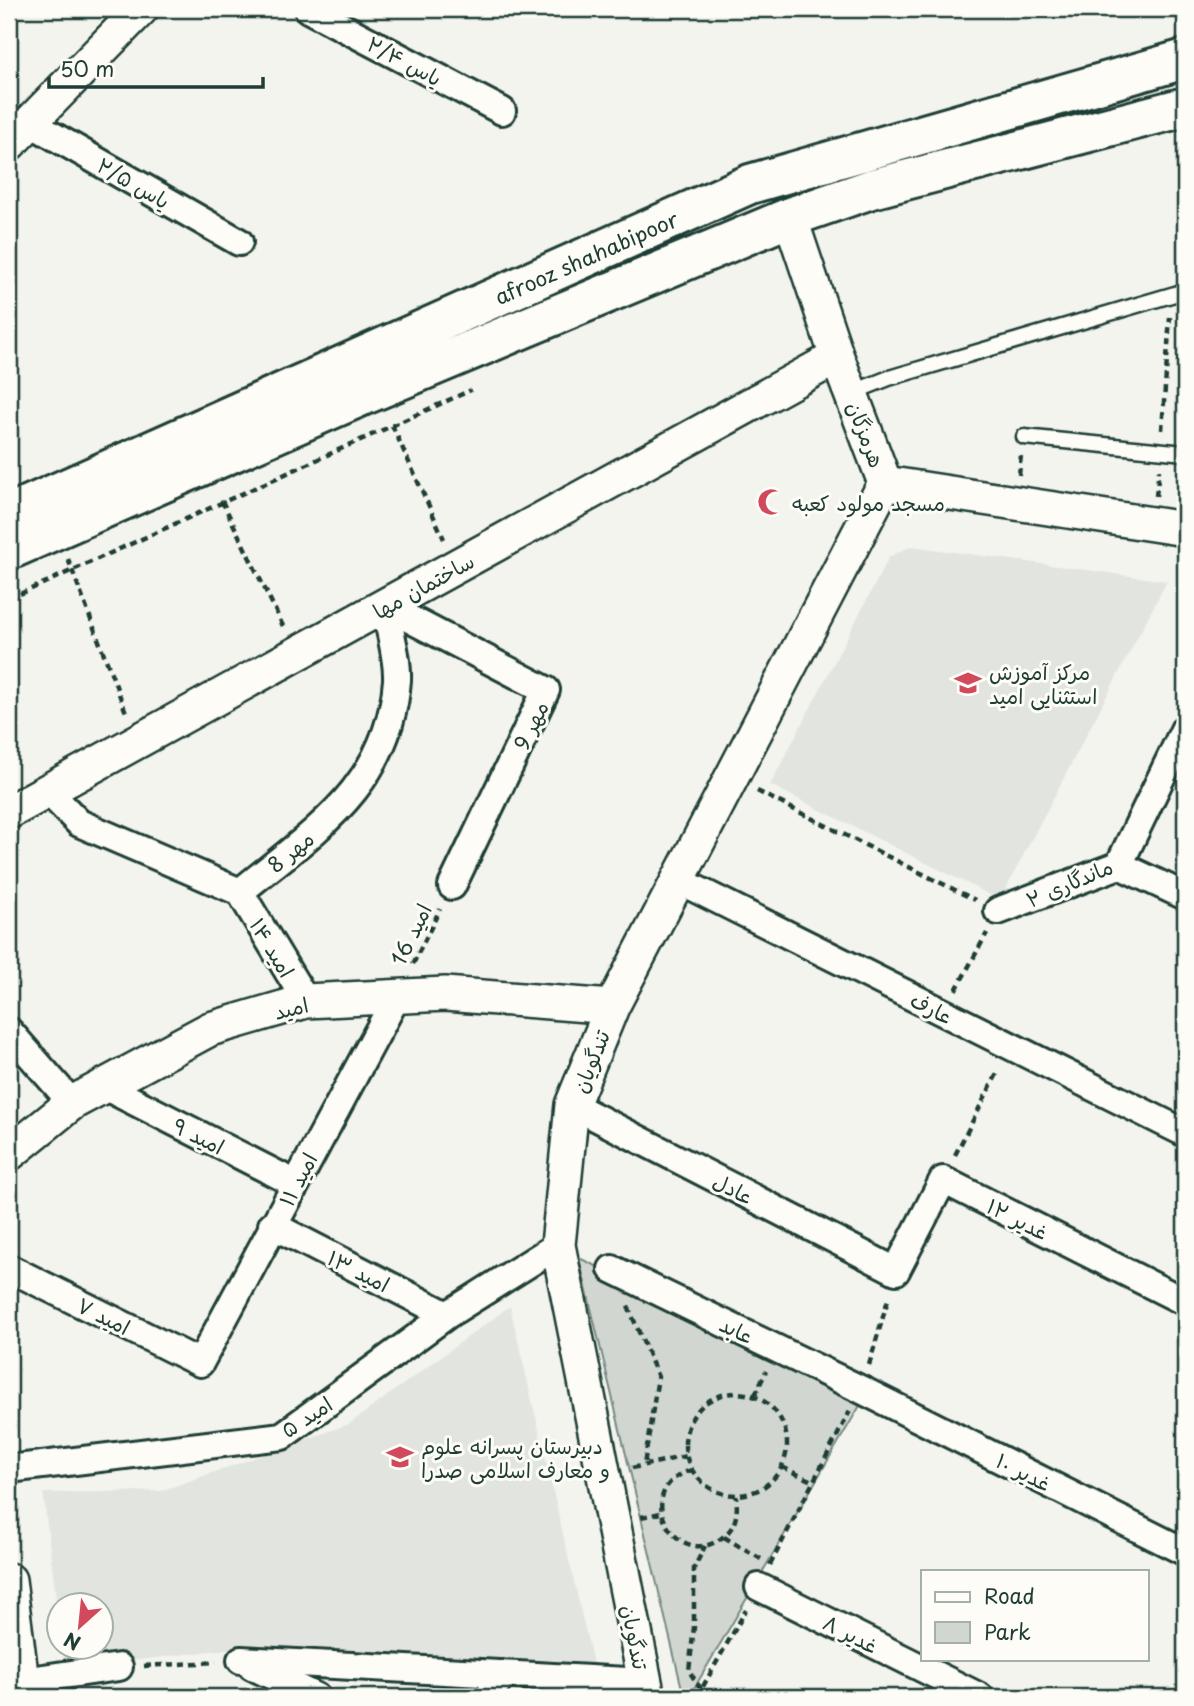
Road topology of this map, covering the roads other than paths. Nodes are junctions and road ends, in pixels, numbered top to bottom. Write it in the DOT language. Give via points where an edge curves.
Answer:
graph roads {
  1 [pos="141,9"];
  2 [pos="308,9"];
  3 [pos="1185,59"];
  4 [pos="1185,107"];
  5 [pos="502,111"];
  6 [pos="19,133"];
  7 [pos="790,217"];
  8 [pos="239,242"];
  9 [pos="1178,293"];
  10 [pos="837,357"];
  11 [pos="352,381"];
  12 [pos="851,393"];
  13 [pos="1024,437"];
  14 [pos="1185,453"];
  15 [pos="885,483"];
  16 [pos="9,514"];
  17 [pos="1169,527"];
  18 [pos="9,550"];
  19 [pos="385,606"];
  20 [pos="1185,728"];
  21 [pos="48,791"];
  22 [pos="9,812"];
  23 [pos="1119,864"];
  24 [pos="678,880"];
  25 [pos="452,886"];
  26 [pos="240,892"];
  27 [pos="1185,896"];
  28 [pos="998,911"];
  29 [pos="397,996"];
  30 [pos="306,1001"];
  31 [pos="612,1007"];
  32 [pos="9,1031"];
  33 [pos="104,1086"];
  34 [pos="72,1103"];
  35 [pos="572,1105"];
  36 [pos="1185,1133"];
  37 [pos="9,1154"];
  38 [pos="943,1180"];
  39 [pos="294,1183"];
  40 [pos="272,1225"];
  41 [pos="558,1245"];
  42 [pos="9,1268"];
  43 [pos="612,1269"];
  44 [pos="1185,1302"];
  45 [pos="447,1315"];
  46 [pos="200,1363"];
  47 [pos="862,1390"];
  48 [pos="9,1469"];
  49 [pos="1185,1552"];
  50 [pos="765,1576"];
  51 [pos="9,1580"];
  52 [pos="118,1667"];
  53 [pos="503,1674"];
  54 [pos="19,1675"];
  55 [pos="647,1690"];
  56 [pos="316,1697"];
  57 [pos="488,1697"];
  58 [pos="980,1697"];
  1 -- 6 [label="street"];
  2 -- 5 [label="street, یاس ۲/۴"];
  3 -- 11 [label="main road, afrooz shahabipoor" via="750,184"];
  4 -- 7 [label="main road, afrooz shahabipoor" via="871,189"];
  6 -- 8 [label="street, یاس ۲/۵"];
  7 -- 10 [label="street, هرمزگان"];
  7 -- 11 [label="main road, afrooz shahabipoor"];
  9 -- 12 [label="lane"];
  10 -- 12 [label="street, هرمزگان"];
  10 -- 19 [label="street, ساختمان مها"];
  11 -- 16 [label="main road, afrooz shahabipoor"];
  11 -- 18 [label="main road, afrooz shahabipoor"];
  12 -- 15 [label="street, هرمزگان"];
  13 -- 14 [label="lane"];
  15 -- 17 [label="street, هرمزگان"];
  15 -- 24 [label="street, تندگویان"];
  19 -- 21 [label="street, ساختمان مها"];
  19 -- 25 [label="street, مهر 9" via="547,690"];
  19 -- 26 [label="street, مهر 8" via="397,677 382,748 342,809"];
  20 -- 23 [label="street, ماندگاری ۲"];
  21 -- 22 [label="street, ساختمان مها"];
  21 -- 26 [label="street" via="79,823"];
  23 -- 27 [label="street"];
  23 -- 28 [label="street, ماندگاری ۲"];
  24 -- 31 [label="street, تندگویان"];
  24 -- 36 [label="street, عارف"];
  26 -- 30 [label="street, امید ۱۴"];
  29 -- 30 [label="street, امید"];
  29 -- 31 [label="street, امید" via="444,994"];
  29 -- 39 [label="street, امید ۱۱"];
  30 -- 33 [label="street, امید" via="210,1029"];
  31 -- 35 [label="street, تندگویان"];
  32 -- 34 [label="street"];
  33 -- 34 [label="street, امید"];
  33 -- 39 [label="street, امید ۹"];
  34 -- 37 [label="street, امید"];
  35 -- 38 [label="street, عادل" via="896,1271"];
  35 -- 41 [label="street, تندگویان"];
  38 -- 44 [label="street, غدیر ۱۲"];
  39 -- 40 [label="street, امید ۱۱"];
  40 -- 45 [label="street, امید ۱۳"];
  40 -- 46 [label="street, امید ۱۱"];
  41 -- 45 [label="street, امید ۵"];
  41 -- 55 [label="street, تندگویان"];
  42 -- 46 [label="street, امید ۷"];
  43 -- 47 [label="street, عابد"];
  45 -- 48 [label="street, امید ۵" via="282,1436"];
  47 -- 49 [label="street, غدیر ۱۰"];
  50 -- 58 [label="street, غدیر ۸"];
  51 -- 54 [label="street"];
  52 -- 54 [label="street"];
  53 -- 55 [label="street"];
  53 -- 56 [label="street" via="241,1660"];
  53 -- 57 [label="street"];
}
